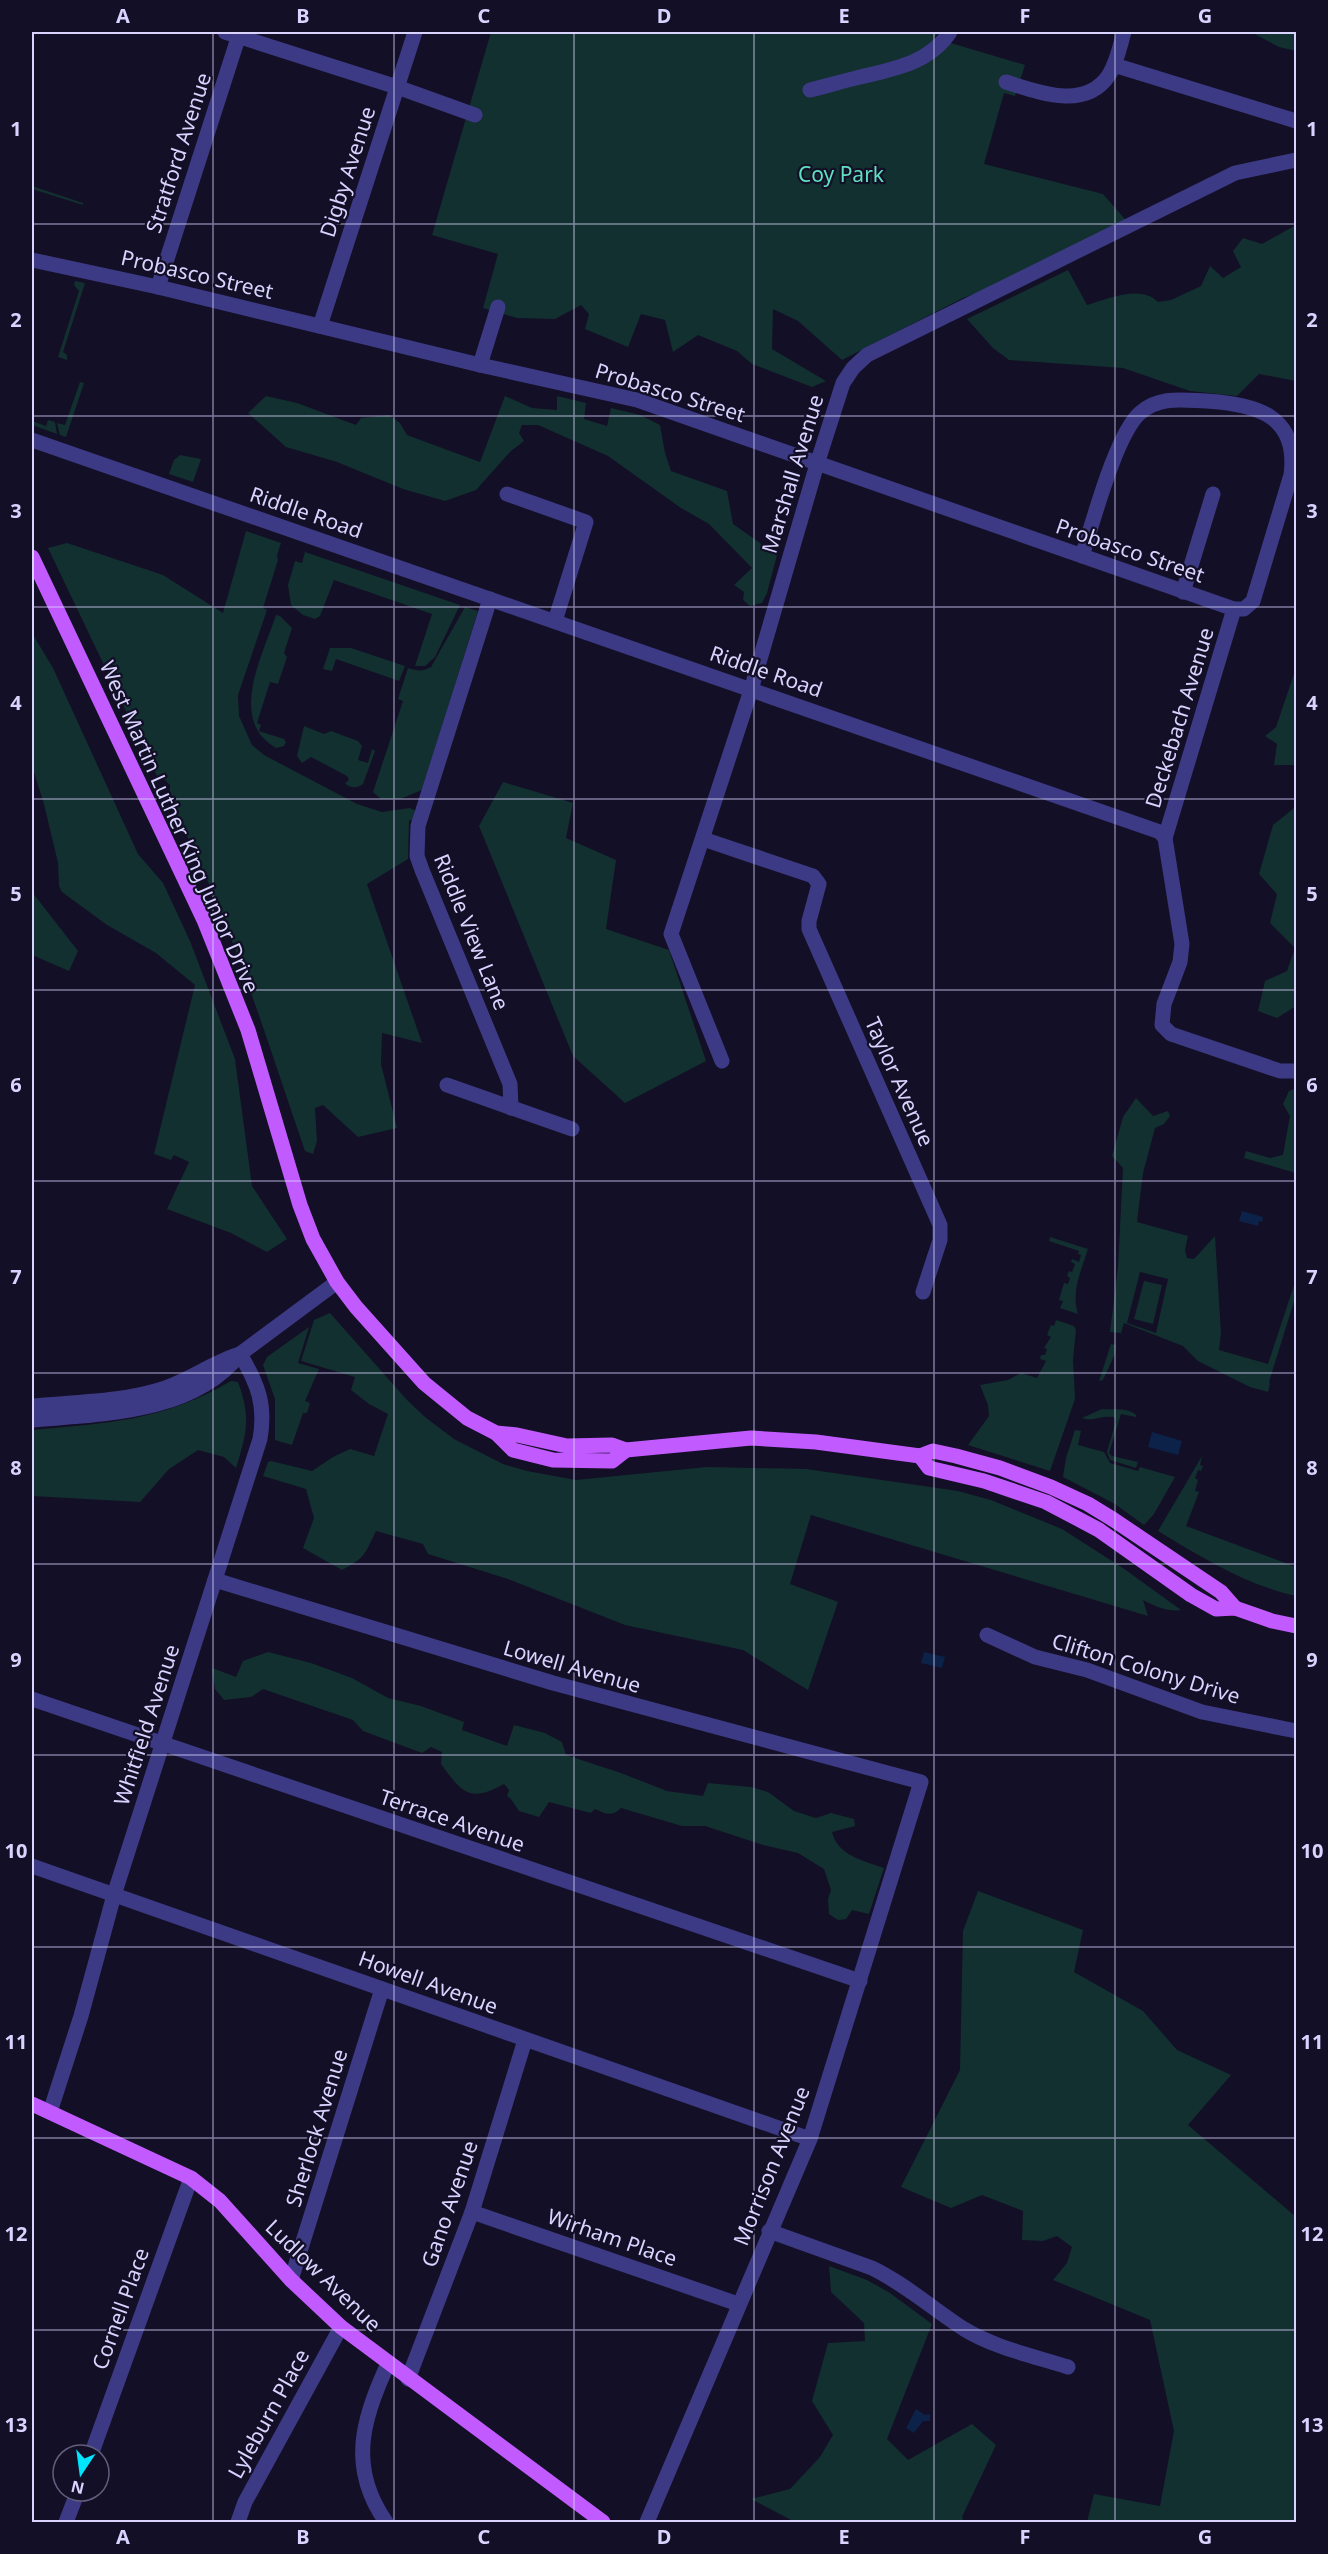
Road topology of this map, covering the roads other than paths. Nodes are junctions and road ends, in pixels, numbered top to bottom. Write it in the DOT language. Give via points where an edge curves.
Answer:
graph roads {
  1 [pos="415,32"];
  2 [pos="950,32"];
  3 [pos="1124,32"];
  4 [pos="234,33"];
  5 [pos="1114,65"];
  6 [pos="1006,82"];
  7 [pos="397,87"];
  8 [pos="810,90"];
  9 [pos="475,115"];
  10 [pos="1296,121"];
  11 [pos="1296,160"];
  12 [pos="32,260"];
  13 [pos="158,287"];
  14 [pos="498,307"];
  15 [pos="320,326"];
  16 [pos="480,365"];
  17 [pos="32,440"];
  18 [pos="817,464"];
  19 [pos="507,494"];
  20 [pos="1213,494"];
  21 [pos="1082,556"];
  22 [pos="32,557"];
  23 [pos="1183,592"];
  24 [pos="490,599"];
  25 [pos="1234,609"];
  26 [pos="555,621"];
  27 [pos="751,690"];
  28 [pos="1166,838"];
  29 [pos="703,839"];
  30 [pos="722,1061"];
  31 [pos="1296,1071"];
  32 [pos="447,1085"];
  33 [pos="511,1108"];
  34 [pos="572,1129"];
  35 [pos="338,1282"];
  36 [pos="923,1292"];
  37 [pos="240,1354"];
  38 [pos="32,1406"];
  39 [pos="32,1420"];
  40 [pos="215,1580"];
  41 [pos="1296,1626"];
  42 [pos="987,1635"];
  43 [pos="32,1700"];
  44 [pos="1296,1731"];
  45 [pos="163,1745"];
  46 [pos="921,1782"];
  47 [pos="32,1866"];
  48 [pos="114,1896"];
  49 [pos="860,1981"];
  50 [pos="382,1989"];
  51 [pos="525,2040"];
  52 [pos="32,2104"];
  53 [pos="50,2112"];
  54 [pos="810,2139"];
  55 [pos="191,2178"];
  56 [pos="472,2212"];
  57 [pos="769,2231"];
  58 [pos="291,2280"];
  59 [pos="738,2304"];
  60 [pos="341,2327"];
  61 [pos="388,2364"];
  62 [pos="1068,2367"];
  63 [pos="408,2379"];
  64 [pos="95,2443"];
  65 [pos="74,2503"];
  66 [pos="66,2523"];
  67 [pos="238,2523"];
  68 [pos="386,2523"];
  69 [pos="603,2523"];
  70 [pos="646,2523"];
  1 -- 7 [label="street, Digby Avenue"];
  2 -- 8 [label="street" via="939,47 921,59 890,71"];
  3 -- 5 [label="street"];
  4 -- 7 [label="street"];
  4 -- 13 [label="street, Stratford Avenue"];
  5 -- 6 [label="street" via="1102,83 1070,96 1041,93"];
  5 -- 10 [label="street"];
  7 -- 9 [label="street"];
  7 -- 15 [label="street, Digby Avenue"];
  11 -- 18 [label="street, Marshall Avenue" via="1235,173 867,355 843,383"];
  12 -- 13 [label="street, Probasco Street"];
  13 -- 15 [label="street, Probasco Street"];
  14 -- 16 [label="street"];
  15 -- 16 [label="street, Probasco Street"];
  16 -- 18 [label="street, Probasco Street" via="637,400"];
  17 -- 24 [label="street, Riddle Road"];
  18 -- 21 [label="street, Probasco Street"];
  18 -- 27 [label="street, Marshall Avenue"];
  19 -- 26 [label="street" via="586,522"];
  20 -- 23 [label="street"];
  21 -- 23 [label="street, Probasco Street"];
  21 -- 25 [label="street" via="1123,435 1140,413 1160,401 1173,399 1238,403 1272,418 1286,434 1292,454 1291,475 1260,576 1249,605"];
  22 -- 35 [label="main road, West Martin Luther King Junior Drive" via="204,920 248,1030 300,1205 313,1239"];
  23 -- 25 [label="street, Probasco Street"];
  24 -- 26 [label="street, Riddle Road"];
  24 -- 33 [label="street, Riddle View Lane" via="420,817 416,841 422,870 510,1084"];
  25 -- 28 [label="street, Deckebach Avenue"];
  26 -- 27 [label="street, Riddle Road"];
  27 -- 28 [label="street, Riddle Road" via="1160,831"];
  27 -- 29 [label="street, Marshall Avenue"];
  28 -- 31 [label="street" via="1182,953 1164,1004 1162,1025 1171,1034 1274,1069"];
  29 -- 30 [label="street, Marshall Avenue" via="670,934"];
  29 -- 36 [label="street, Taylor Avenue" via="813,876 819,884 809,929 940,1225 940,1240"];
  32 -- 33 [label="street"];
  33 -- 34 [label="street"];
  35 -- 37 [label="street"];
  35 -- 41 [label="main road, West Martin Luther King Junior Drive" via="436,1395 496,1433 513,1450 553,1460 612,1461 626,1450 751,1438 920,1456 929,1468 1046,1502 1105,1533 1216,1609 1235,1608"];
  37 -- 38 [label="street" via="164,1388 113,1398"];
  37 -- 39 [label="street" via="213,1379 162,1402 131,1410"];
  37 -- 40 [label="street, Whitfield Avenue" via="258,1390 262,1426"];
  40 -- 45 [label="street, Whitfield Avenue"];
  40 -- 46 [label="street, Lowell Avenue" via="553,1683"];
  42 -- 44 [label="street, Clifton Colony Drive" via="1035,1657 1087,1670 1202,1712"];
  43 -- 45 [label="street, Terrace Avenue"];
  45 -- 48 [label="street, Whitfield Avenue"];
  45 -- 49 [label="street, Terrace Avenue"];
  46 -- 49 [label="street, Morrison Avenue"];
  47 -- 48 [label="street, Howell Avenue"];
  48 -- 50 [label="street, Howell Avenue"];
  48 -- 53 [label="street, Whitfield Avenue"];
  49 -- 54 [label="street, Morrison Avenue"];
  50 -- 51 [label="street, Howell Avenue"];
  50 -- 58 [label="street, Sherlock Avenue"];
  51 -- 54 [label="street, Howell Avenue"];
  51 -- 56 [label="street, Gano Avenue"];
  52 -- 53 [label="main road, Ludlow Avenue"];
  53 -- 55 [label="main road, Ludlow Avenue"];
  54 -- 57 [label="street, Morrison Avenue"];
  55 -- 58 [label="main road, Ludlow Avenue" via="220,2201"];
  55 -- 64 [label="street, Cornell Place"];
  56 -- 59 [label="street, Wirham Place"];
  56 -- 63 [label="street, Gano Avenue"];
  57 -- 59 [label="street, Morrison Avenue"];
  57 -- 62 [label="street" via="887,2275 980,2337"];
  58 -- 60 [label="main road, Ludlow Avenue"];
  59 -- 70 [label="street, Morrison Avenue"];
  60 -- 61 [label="main road, Ludlow Avenue"];
  60 -- 67 [label="street, Lyleburn Place" via="245,2502"];
  61 -- 63 [label="main road, Ludlow Avenue"];
  61 -- 68 [label="street" via="368,2411 362,2453 366,2484"];
  63 -- 69 [label="main road, Ludlow Avenue"];
  65 -- 66 [label="street"];
}
